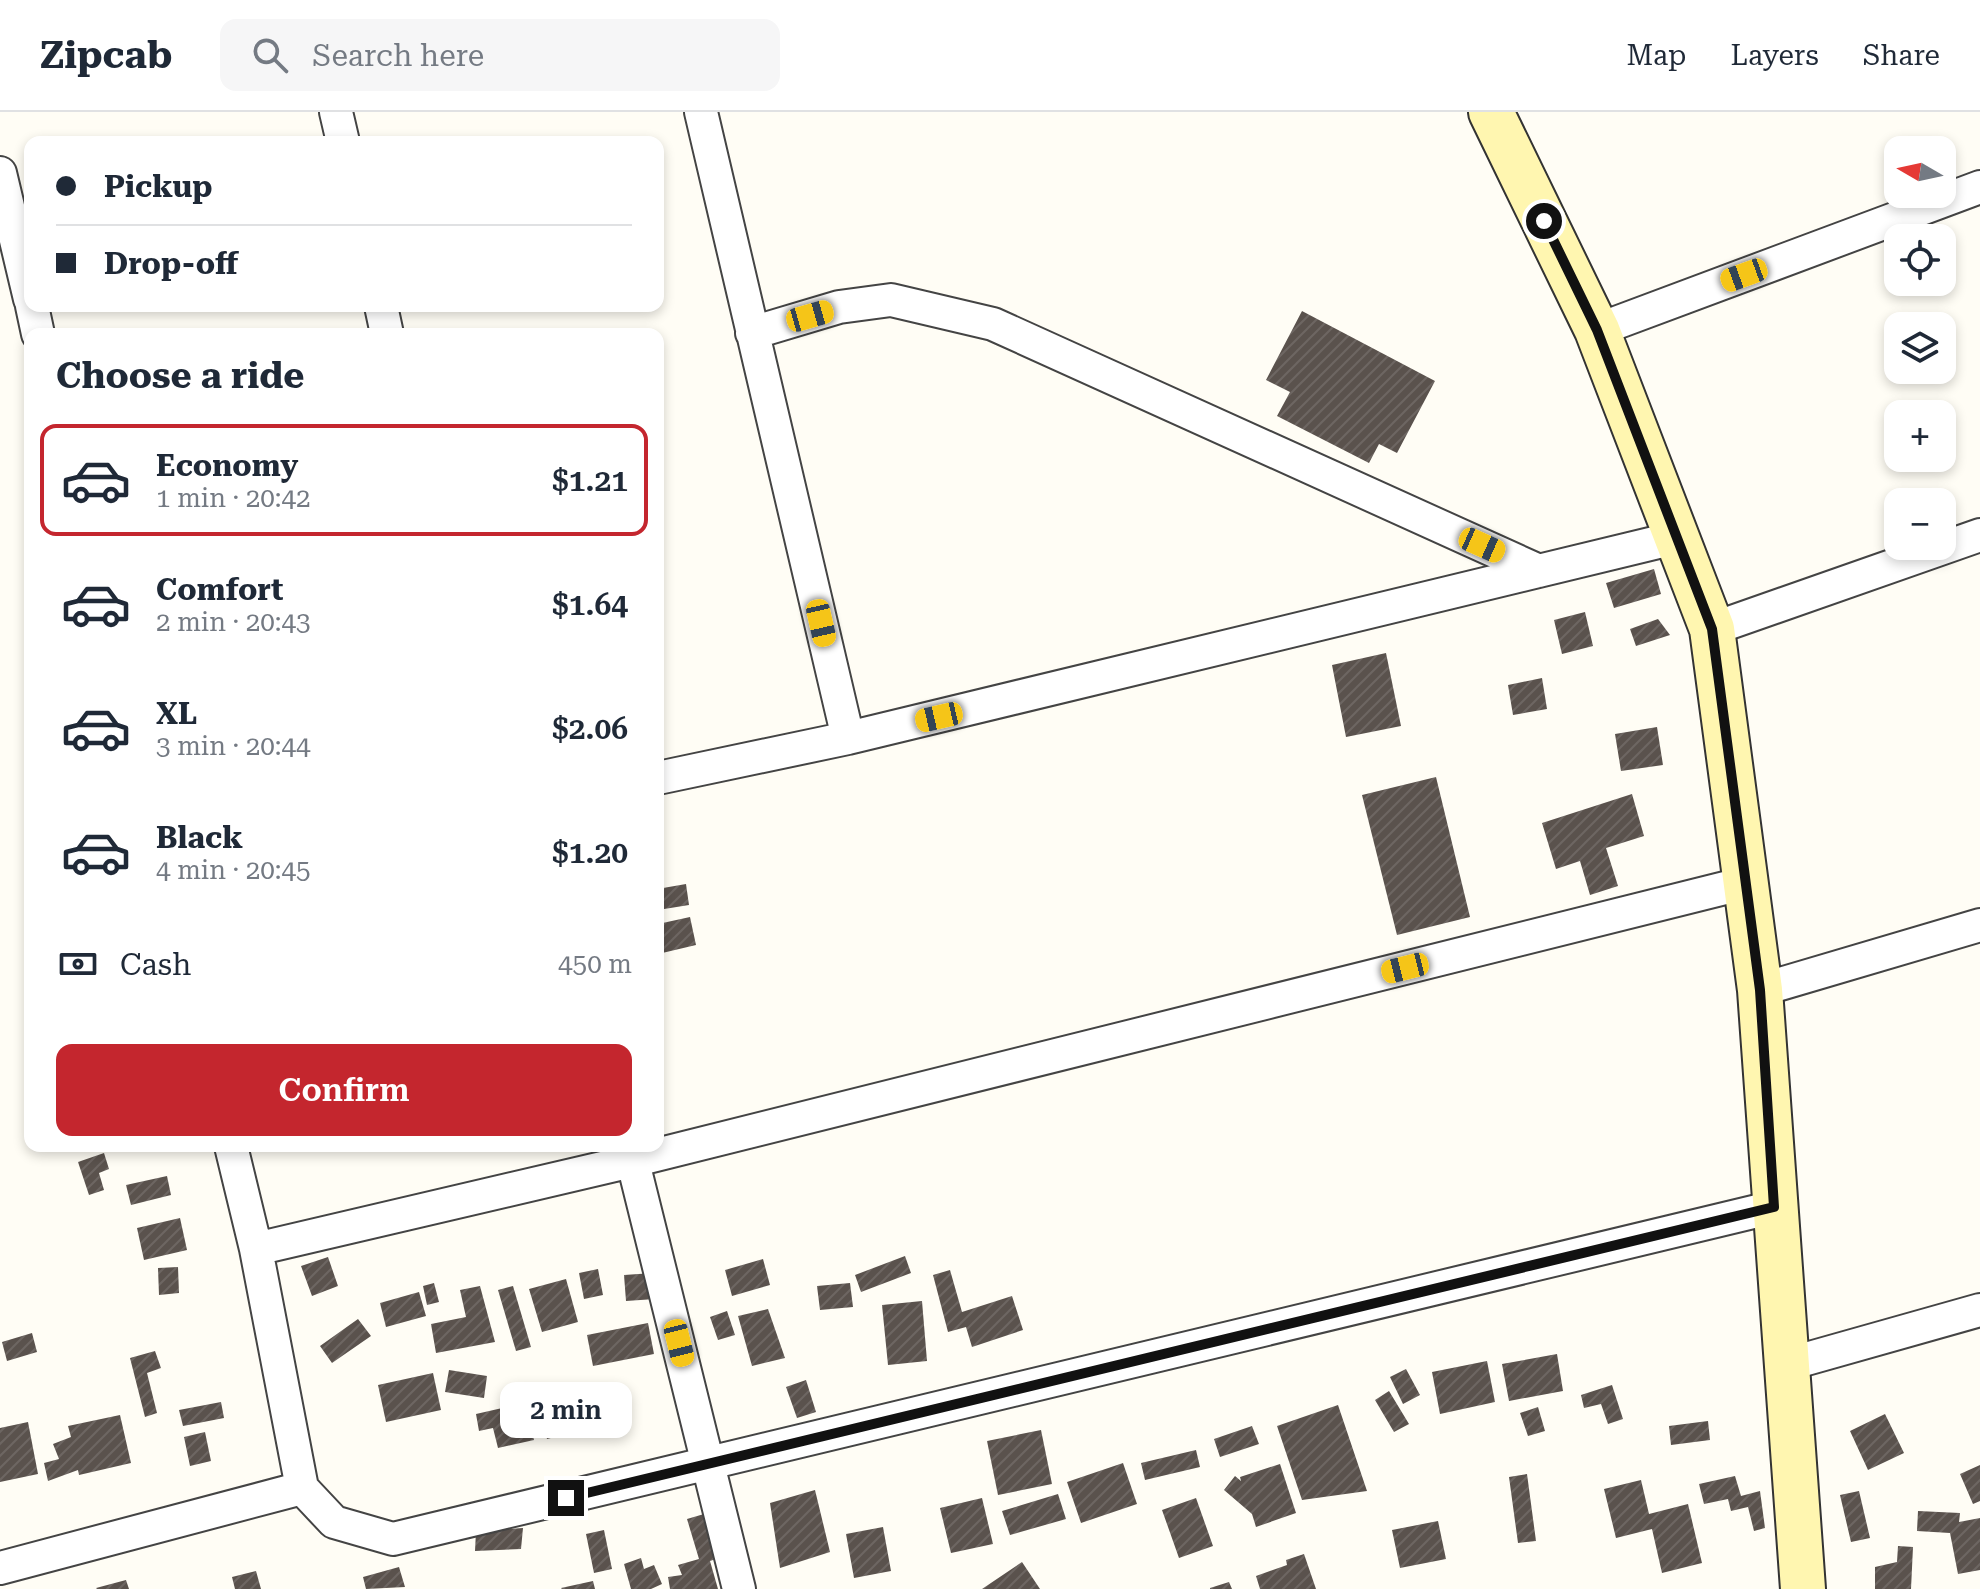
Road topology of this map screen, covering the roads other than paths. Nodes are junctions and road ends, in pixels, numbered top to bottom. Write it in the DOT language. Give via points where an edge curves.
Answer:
graph roads {
  1 [pos="336,112"];
  2 [pos="701,112"];
  3 [pos="1491,112"];
  4 [pos="342,136"];
  5 [pos="0,173"];
  6 [pos="1980,187"];
  7 [pos="24,274"];
  8 [pos="1597,330"];
  9 [pos="752,333"];
  10 [pos="1980,535"];
  11 [pos="1679,537"];
  12 [pos="1539,571"];
  13 [pos="1712,629"];
  14 [pos="848,738"];
  15 [pos="664,777"];
  16 [pos="1745,883"];
  17 [pos="1980,925"];
  18 [pos="1760,990"];
  19 [pos="664,1146"];
  20 [pos="232,1152"];
  21 [pos="630,1154"];
  22 [pos="1774,1207"];
  23 [pos="256,1249"];
  24 [pos="1980,1310"];
  25 [pos="1785,1365"];
  26 [pos="710,1464"];
  27 [pos="302,1488"];
  28 [pos="0,1568"];
  29 [pos="739,1589"];
  30 [pos="1803,1589"];
  1 -- 4 [label="street"];
  2 -- 9 [label="street"];
  3 -- 8 [label="street"];
  5 -- 7 [label="street"];
  6 -- 8 [label="street"];
  8 -- 11 [label="street"];
  9 -- 12 [label="street" via="839,307 891,300 993,324"];
  9 -- 14 [label="street"];
  10 -- 13 [label="street"];
  11 -- 12 [label="street"];
  11 -- 13 [label="street"];
  12 -- 14 [label="street"];
  13 -- 16 [label="street"];
  14 -- 15 [label="street"];
  16 -- 18 [label="street"];
  16 -- 19 [label="street"];
  17 -- 18 [label="street"];
  18 -- 22 [label="street"];
  20 -- 23 [label="street"];
  21 -- 23 [label="street"];
  21 -- 26 [label="street"];
  22 -- 25 [label="street"];
  22 -- 26 [label="street"];
  23 -- 27 [label="street"];
  24 -- 25 [label="street"];
  25 -- 30 [label="street"];
  26 -- 27 [label="street" via="393,1539 334,1522"];
  26 -- 29 [label="street"];
  27 -- 28 [label="street"];
}
